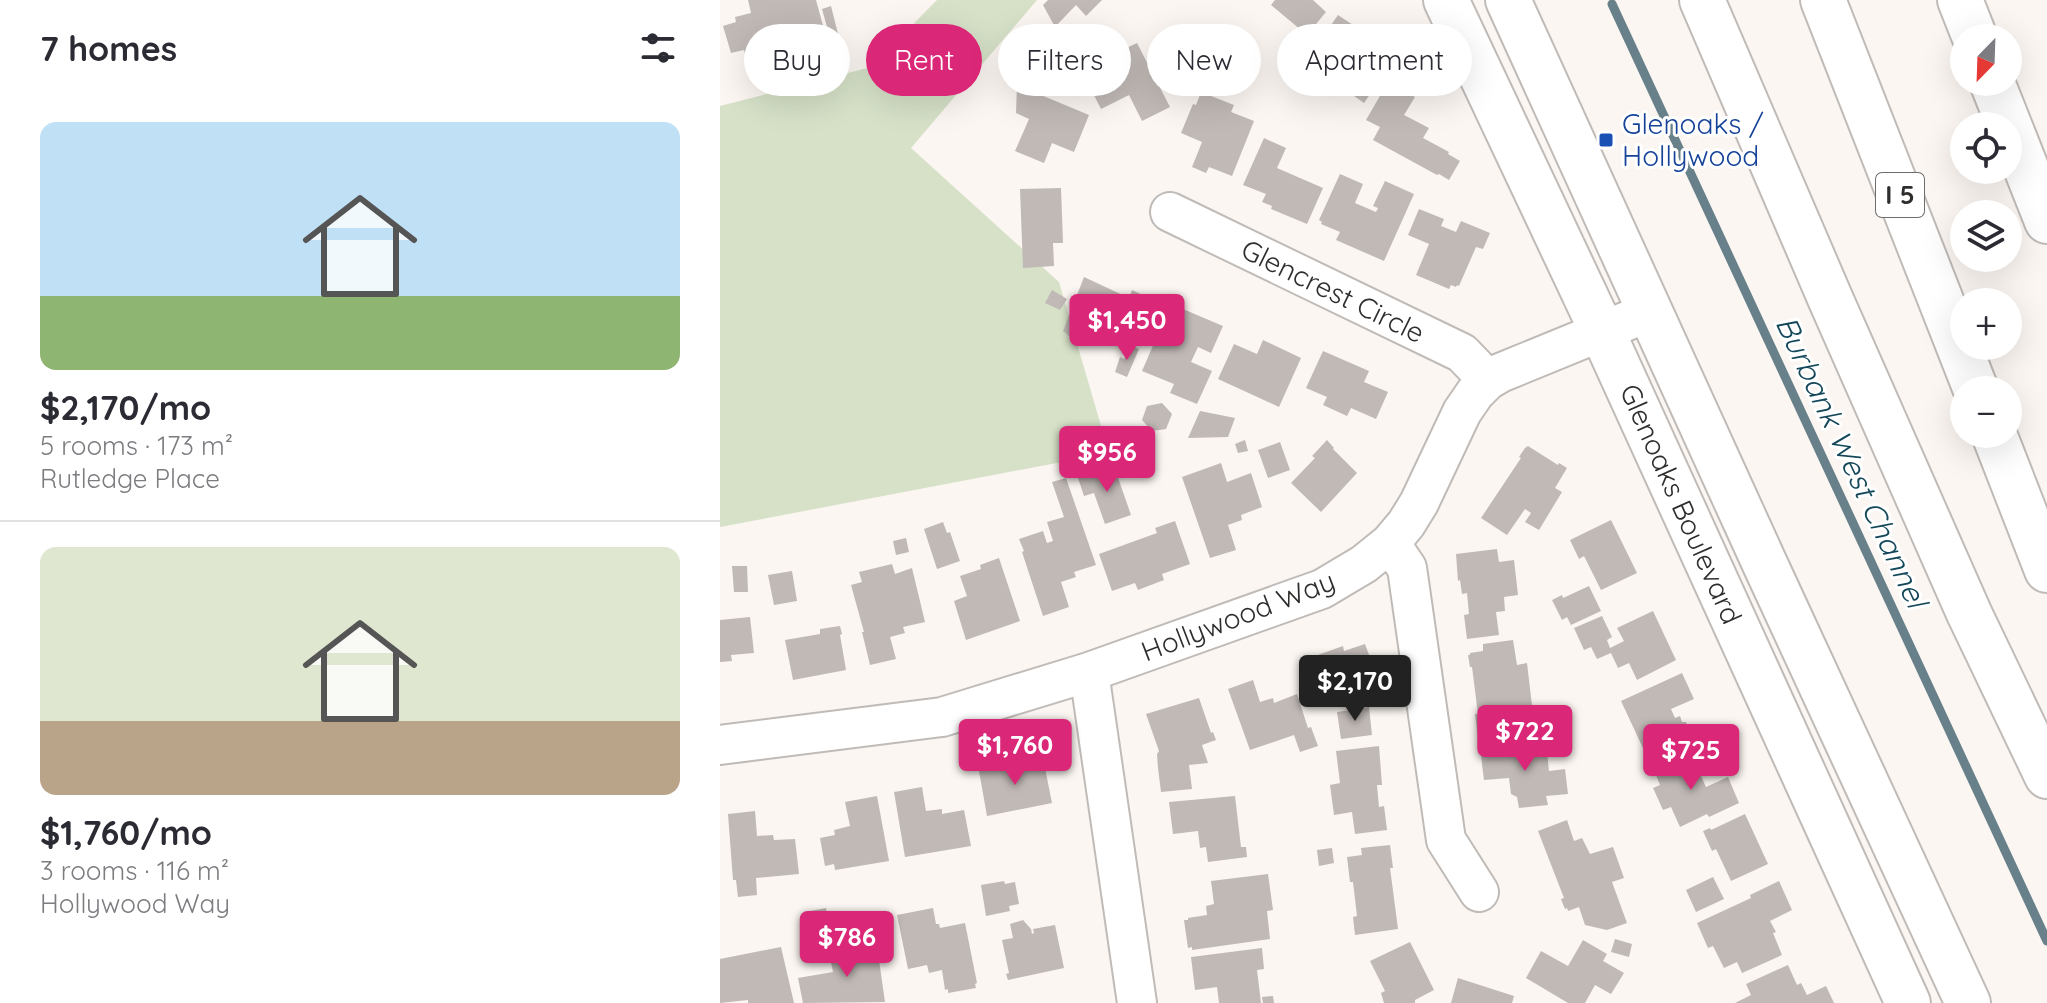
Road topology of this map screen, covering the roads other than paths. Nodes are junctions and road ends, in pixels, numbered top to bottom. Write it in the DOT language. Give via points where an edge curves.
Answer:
graph roads {
  1 [pos="1685,0"];
  2 [pos="1702,0"];
  3 [pos="1823,0"];
  4 [pos="1960,0"];
  5 [pos="1448,2"];
  6 [pos="1518,3"];
  7 [pos="1969,24"];
  8 [pos="1719,41"];
  9 [pos="1998,96"];
  10 [pos="1170,212"];
  11 [pos="2047,221"];
  12 [pos="1649,312"];
  13 [pos="1602,331"];
  14 [pos="1971,376"];
  15 [pos="1488,380"];
  16 [pos="1999,448"];
  17 [pos="1390,543"];
  18 [pos="2047,570"];
  19 [pos="1089,672"];
  20 [pos="720,745"];
  21 [pos="2047,776"];
  22 [pos="1908,874"];
  23 [pos="1479,892"];
  24 [pos="1859,896"];
  25 [pos="1137,1003"];
  26 [pos="1908,1003"];
  27 [pos="1968,1003"];
  1 -- 8 [label="main road"];
  2 -- 8 [label="main road"];
  3 -- 14 [label="main road, I 5"];
  4 -- 7 [label="main road"];
  5 -- 6 [label="main road"];
  5 -- 13 [label="main road, Glenoaks Boulevard"];
  6 -- 12 [label="main road, Glenoaks Boulevard"];
  8 -- 21 [label="main road" via="1963,598"];
  9 -- 11 [label="main road"];
  10 -- 15 [label="street, Glencrest Circle" via="1462,353"];
  12 -- 13 [label="street, Hollywood Way"];
  12 -- 22 [label="main road, Glenoaks Boulevard"];
  13 -- 15 [label="street, Hollywood Way"];
  13 -- 24 [label="main road, Glenoaks Boulevard"];
  15 -- 17 [label="street, Hollywood Way" via="1462,412 1419,503"];
  16 -- 18 [label="main road"];
  17 -- 19 [label="street, Hollywood Way" via="1322,589"];
  17 -- 23 [label="street" via="1407,568 1446,840"];
  19 -- 20 [label="street, Hollywood Way" via="942,717"];
  19 -- 25 [label="street"];
  22 -- 24 [label="main road"];
  22 -- 27 [label="main road, Glenoaks Boulevard"];
  24 -- 26 [label="main road, Glenoaks Boulevard"];
}
